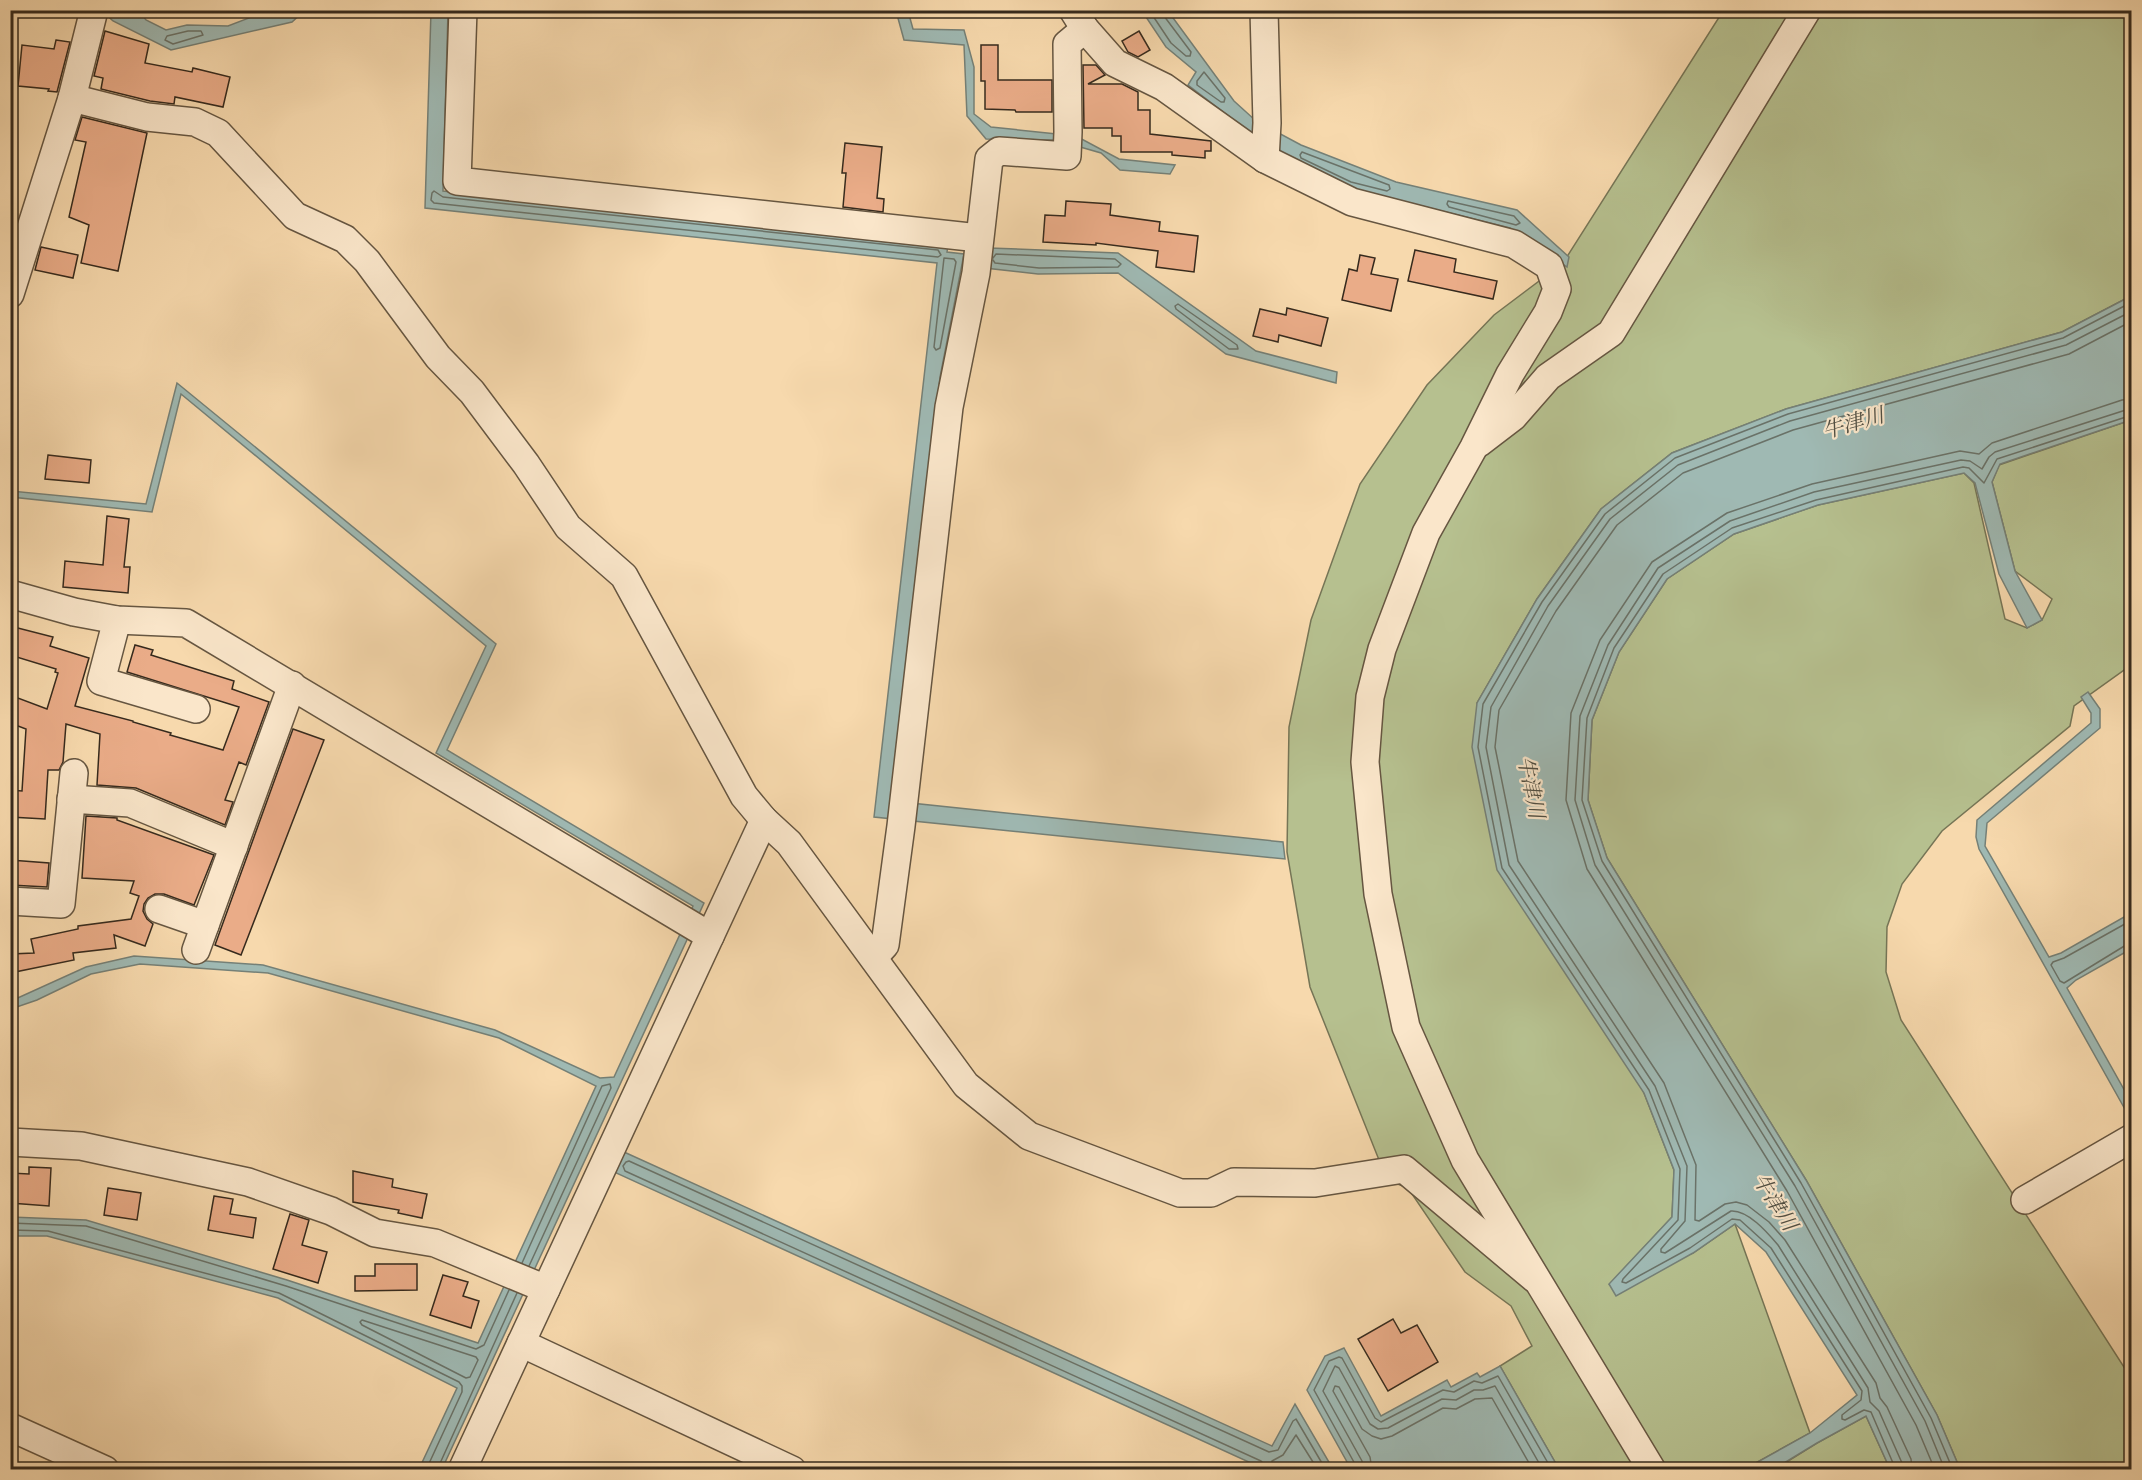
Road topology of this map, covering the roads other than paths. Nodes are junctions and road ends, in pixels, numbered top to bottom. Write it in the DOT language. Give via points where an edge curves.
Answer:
graph roads {
  1 [pos="463,10"];
  2 [pos="1264,10"];
  3 [pos="1807,10"];
  4 [pos="94,12"];
  5 [pos="1079,20"];
  6 [pos="72,98"];
  7 [pos="1265,159"];
  8 [pos="979,238"];
  9 [pos="10,294"];
  10 [pos="1474,447"];
  11 [pos="10,594"];
  12 [pos="117,620"];
  13 [pos="292,685"];
  14 [pos="196,709"];
  15 [pos="764,820"];
  16 [pos="234,846"];
  17 [pos="10,901"];
  18 [pos="159,909"];
  19 [pos="205,925"];
  20 [pos="697,928"];
  21 [pos="196,950"];
  22 [pos="874,957"];
  23 [pos="2132,1138"];
  24 [pos="10,1142"];
  25 [pos="2025,1200"];
  26 [pos="1535,1279"];
  27 [pos="546,1289"];
  28 [pos="521,1343"];
  29 [pos="10,1427"];
  30 [pos="105,1470"];
  31 [pos="462,1470"];
  32 [pos="792,1470"];
  33 [pos="1652,1470"];
  1 -- 8 [label="street" via="457,181"];
  2 -- 7 [label="street"];
  3 -- 10 [label="street" via="1611,333 1548,377 1513,417"];
  4 -- 6 [label="street"];
  5 -- 7 [label="street" via="1115,63 1164,87"];
  5 -- 8 [label="street" via="1067,44 1067,156 999,151 989,159"];
  6 -- 9 [label="street"];
  6 -- 15 [label="street" via="147,117 195,122 218,132 295,216 345,239 367,261 438,357 472,392 568,526 624,576 744,796"];
  7 -- 10 [label="street" via="1352,202 1514,244 1549,266 1557,290 1548,312 1510,374"];
  8 -- 22 [label="street" via="976,273 949,407 885,945"];
  10 -- 26 [label="street" via="1426,533 1382,649 1370,697 1365,762 1378,894 1406,1027 1465,1160"];
  11 -- 12 [label="street"];
  12 -- 13 [label="street" via="186,623"];
  12 -- 14 [label="street" via="101,681"];
  13 -- 16 [label="street"];
  13 -- 20 [label="street"];
  15 -- 20 [label="street"];
  15 -- 22 [label="street" via="789,843"];
  16 -- 17 [label="street" via="130,803 73,786 61,904"];
  16 -- 19 [label="street"];
  18 -- 19 [label="street"];
  19 -- 21 [label="street"];
  20 -- 27 [label="street"];
  22 -- 26 [label="street" via="966,1085 1029,1136 1180,1193 1211,1193 1234,1182 1315,1183 1404,1168"];
  23 -- 25 [label="street"];
  24 -- 27 [label="street" via="81,1146 248,1182 331,1210 375,1233 435,1243"];
  26 -- 33 [label="street"];
  27 -- 28 [label="street"];
  28 -- 31 [label="street"];
  28 -- 32 [label="street"];
  29 -- 30 [label="street"];
}
